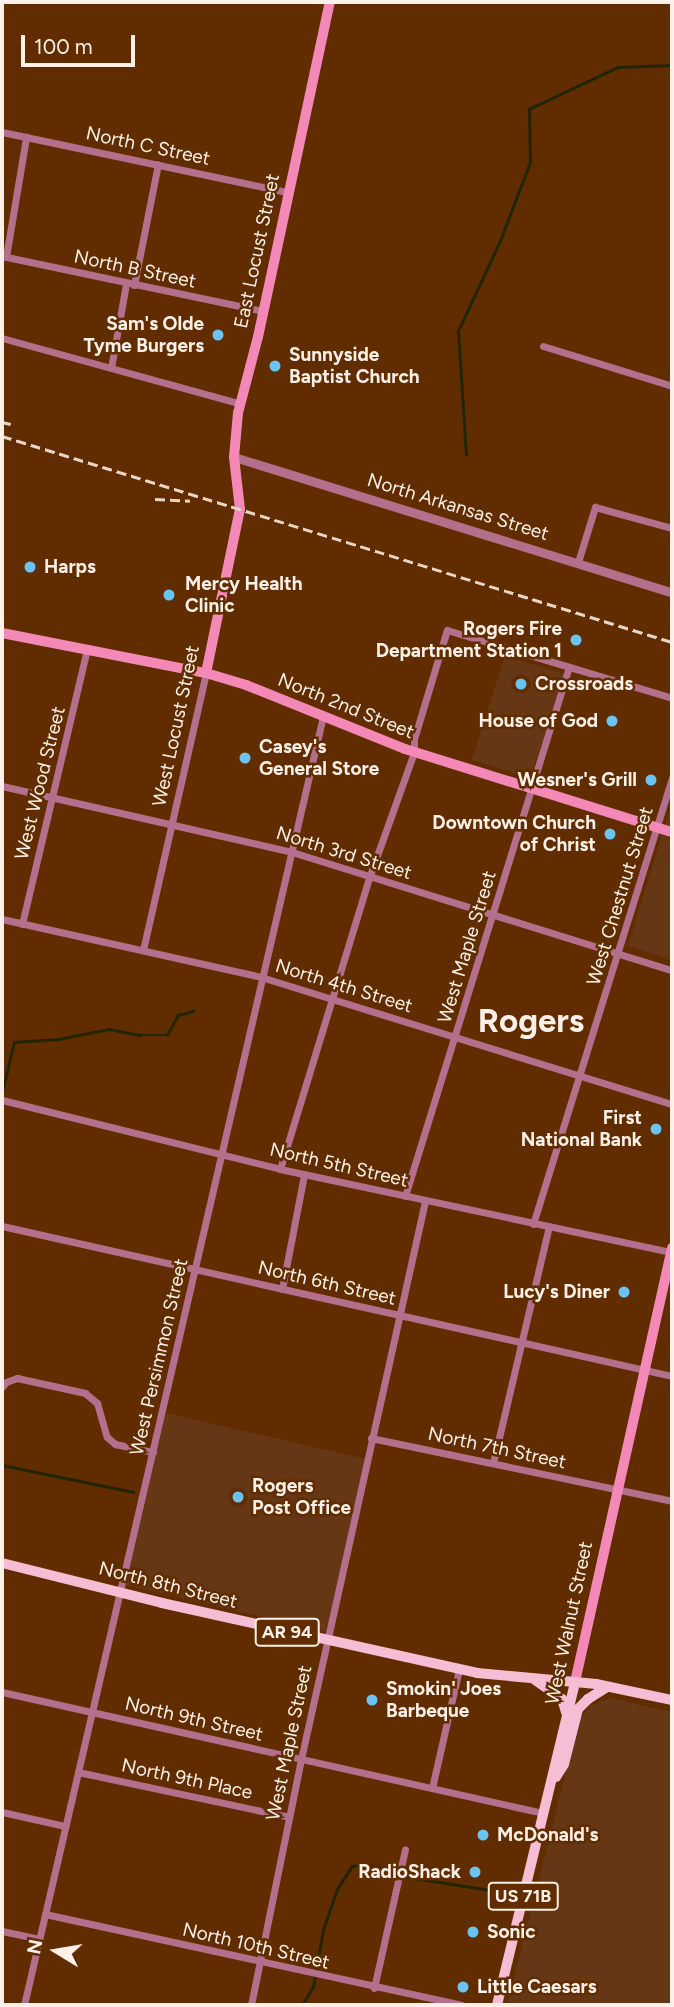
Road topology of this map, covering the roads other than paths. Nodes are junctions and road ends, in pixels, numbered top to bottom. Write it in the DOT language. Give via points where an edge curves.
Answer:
graph roads {
  1 [pos="330,2"];
  2 [pos="2,132"];
  3 [pos="26,136"];
  4 [pos="158,164"];
  5 [pos="287,192"];
  6 [pos="4,257"];
  7 [pos="130,285"];
  8 [pos="263,311"];
  9 [pos="2,338"];
  10 [pos="543,346"];
  11 [pos="111,368"];
  12 [pos="672,386"];
  13 [pos="241,404"];
  14 [pos="234,457"];
  15 [pos="240,509"];
  16 [pos="672,528"];
  17 [pos="578,562"];
  18 [pos="672,593"];
  19 [pos="2,633"];
  20 [pos="87,650"];
  21 [pos="569,667"];
  22 [pos="206,673"];
  23 [pos="672,698"];
  24 [pos="323,716"];
  25 [pos="414,752"];
  26 [pos="672,777"];
  27 [pos="2,786"];
  28 [pos="531,788"];
  29 [pos="53,797"];
  30 [pos="173,823"];
  31 [pos="656,828"];
  32 [pos="672,832"];
  33 [pos="292,852"];
  34 [pos="369,878"];
  35 [pos="494,914"];
  36 [pos="2,919"];
  37 [pos="22,923"];
  38 [pos="143,950"];
  39 [pos="620,952"];
  40 [pos="672,970"];
  41 [pos="261,977"];
  42 [pos="333,999"];
  43 [pos="456,1037"];
  44 [pos="582,1074"];
  45 [pos="2,1103"];
  46 [pos="672,1104"];
  47 [pos="222,1154"];
  48 [pos="280,1169"];
  49 [pos="304,1175"];
  50 [pos="405,1196"];
  51 [pos="425,1201"];
  52 [pos="533,1224"];
  53 [pos="2,1226"];
  54 [pos="549,1227"];
  55 [pos="672,1251"];
  56 [pos="197,1270"];
  57 [pos="282,1289"];
  58 [pos="398,1315"];
  59 [pos="521,1342"];
  60 [pos="645,1370"];
  61 [pos="672,1376"];
  62 [pos="2,1387"];
  63 [pos="371,1438"];
  64 [pos="153,1452"];
  65 [pos="493,1463"];
  66 [pos="617,1489"];
  67 [pos="672,1502"];
  68 [pos="2,1563"];
  69 [pos="120,1593"];
  70 [pos="327,1641"];
  71 [pos="459,1670"];
  72 [pos="532,1679"];
  73 [pos="575,1682"];
  74 [pos="607,1687"];
  75 [pos="2,1692"];
  76 [pos="672,1700"];
  77 [pos="92,1712"];
  78 [pos="567,1714"];
  79 [pos="301,1759"];
  80 [pos="78,1772"];
  81 [pos="550,1787"];
  82 [pos="432,1788"];
  83 [pos="2,1812"];
  84 [pos="543,1813"];
  85 [pos="289,1817"];
  86 [pos="65,1826"];
  87 [pos="405,1849"];
  88 [pos="45,1914"];
  89 [pos="2,1931"];
  90 [pos="39,1939"];
  91 [pos="259,1963"];
  92 [pos="374,1988"];
  93 [pos="24,2005"];
  94 [pos="251,2005"];
  95 [pos="461,2005"];
  96 [pos="497,2005"];
  1 -- 5 [label="main road, East Locust Street"];
  2 -- 3 [label="street, North C Street"];
  3 -- 4 [label="street, North C Street"];
  3 -- 6 [label="street"];
  4 -- 5 [label="street, North C Street"];
  4 -- 7 [label="street"];
  5 -- 8 [label="main road, East Locust Street"];
  6 -- 7 [label="street, North B Street"];
  7 -- 8 [label="street, North B Street"];
  7 -- 11 [label="street"];
  8 -- 13 [label="main road, East Locust Street"];
  9 -- 11 [label="street"];
  10 -- 12 [label="street"];
  11 -- 13 [label="street"];
  13 -- 14 [label="main road, East Locust Street"];
  14 -- 15 [label="main road, East Locust Street"];
  14 -- 17 [label="street, North Arkansas Street"];
  15 -- 22 [label="main road, West Locust Street"];
  16 -- 17 [label="street" via="595,507"];
  17 -- 18 [label="street, North Arkansas Street"];
  19 -- 20 [label="main road, North 2nd Street"];
  20 -- 22 [label="main road, North 2nd Street"];
  20 -- 29 [label="street, West Wood Street"];
  21 -- 23 [label="street"];
  21 -- 25 [label="street" via="447,630"];
  21 -- 28 [label="street, West Maple Street"];
  22 -- 24 [label="main road, North 2nd Street"];
  22 -- 30 [label="street, West Locust Street"];
  24 -- 25 [label="main road, North 2nd Street"];
  24 -- 33 [label="street, West Persimmon Street"];
  25 -- 28 [label="main road, North 2nd Street"];
  25 -- 34 [label="street"];
  26 -- 31 [label="street, West Chestnut Street"];
  27 -- 29 [label="street, North 3rd Street"];
  28 -- 31 [label="main road, North 2nd Street"];
  28 -- 35 [label="street, West Maple Street"];
  29 -- 30 [label="street, North 3rd Street"];
  29 -- 37 [label="street, West Wood Street"];
  30 -- 33 [label="street, North 3rd Street"];
  30 -- 38 [label="street, West Locust Street"];
  31 -- 32 [label="main road, North 2nd Street"];
  31 -- 39 [label="street, West Chestnut Street"];
  33 -- 34 [label="street, North 3rd Street"];
  33 -- 41 [label="street, West Persimmon Street"];
  34 -- 35 [label="street, North 3rd Street"];
  34 -- 42 [label="street"];
  35 -- 39 [label="street, North 3rd Street"];
  35 -- 43 [label="street, West Maple Street"];
  36 -- 37 [label="street, North 4th Street"];
  37 -- 38 [label="street, North 4th Street"];
  38 -- 41 [label="street, North 4th Street"];
  39 -- 40 [label="street, North 3rd Street"];
  39 -- 44 [label="street, West Chestnut Street"];
  41 -- 42 [label="street, North 4th Street"];
  41 -- 47 [label="street, West Persimmon Street"];
  42 -- 43 [label="street, North 4th Street"];
  42 -- 48 [label="street"];
  43 -- 44 [label="street, North 4th Street"];
  43 -- 50 [label="street, West Maple Street"];
  44 -- 46 [label="street, North 4th Street"];
  44 -- 52 [label="street, West Chestnut Street"];
  45 -- 47 [label="street, North 5th Street"];
  47 -- 48 [label="street, North 5th Street"];
  47 -- 56 [label="street, West Persimmon Street"];
  48 -- 49 [label="street, North 5th Street"];
  49 -- 50 [label="street, North 5th Street"];
  49 -- 57 [label="street"];
  50 -- 51 [label="street, North 5th Street"];
  51 -- 52 [label="street, North 5th Street"];
  51 -- 58 [label="street, West Maple Street"];
  52 -- 54 [label="street, North 5th Street"];
  53 -- 56 [label="street, North 6th Street"];
  54 -- 55 [label="street, North 5th Street"];
  54 -- 59 [label="street"];
  55 -- 60 [label="main road, West Walnut Street"];
  56 -- 57 [label="street, North 6th Street"];
  56 -- 64 [label="street, West Persimmon Street"];
  57 -- 58 [label="street, North 6th Street"];
  58 -- 59 [label="street, North 6th Street"];
  58 -- 63 [label="street, West Maple Street"];
  59 -- 60 [label="street, North 6th Street"];
  59 -- 65 [label="street"];
  60 -- 61 [label="street, North 6th Street"];
  60 -- 66 [label="main road, West Walnut Street"];
  62 -- 64 [label="street" via="17,1378 85,1393 97,1403 107,1437 115,1444"];
  63 -- 65 [label="street, North 7th Street"];
  63 -- 70 [label="street, West Maple Street"];
  64 -- 69 [label="street, West Persimmon Street"];
  65 -- 66 [label="street, North 7th Street"];
  66 -- 67 [label="street, North 7th Street"];
  66 -- 73 [label="main road, West Walnut Street"];
  68 -- 69 [label="main road, North 8th Street / AR 94"];
  69 -- 70 [label="main road, North 8th Street / AR 94"];
  69 -- 77 [label="street, West Persimmon Street"];
  70 -- 71 [label="main road, North 8th Street / AR 94"];
  70 -- 79 [label="street, West Maple Street"];
  71 -- 72 [label="main road, North 8th Street / AR 94"];
  71 -- 82 [label="street"];
  72 -- 73 [label="main road, North 8th Street / AR 94"];
  72 -- 78 [label="main road, AR 94" via="562,1699"];
  73 -- 74 [label="main road, North 8th Street"];
  73 -- 78 [label="main road, West Walnut Street / US 71B"];
  74 -- 76 [label="main road, North 8th Street"];
  74 -- 81 [label="main road, US 71B" via="578,1709 564,1764"];
  75 -- 77 [label="street, North 9th Street"];
  77 -- 79 [label="street, North 9th Street"];
  77 -- 80 [label="street, West Persimmon Street"];
  78 -- 81 [label="main road, West Walnut Street / US 71B"];
  79 -- 82 [label="street, North 9th Street"];
  79 -- 85 [label="street, West Maple Street"];
  80 -- 85 [label="street, North 9th Place"];
  80 -- 86 [label="street, West Persimmon Street"];
  81 -- 84 [label="main road, West Walnut Street / US 71B"];
  82 -- 84 [label="street, North 9th Street"];
  83 -- 86 [label="street"];
  84 -- 96 [label="main road, West Walnut Street / US 71B"];
  85 -- 91 [label="street, West Maple Street"];
  86 -- 88 [label="street, West Persimmon Street"];
  87 -- 92 [label="street"];
  88 -- 90 [label="street, West Persimmon Street"];
  88 -- 91 [label="street, North 10th Street"];
  89 -- 90 [label="street"];
  90 -- 93 [label="street, West Persimmon Street"];
  91 -- 92 [label="street, North 10th Street"];
  91 -- 94 [label="street, West Maple Street"];
  92 -- 95 [label="street, North 10th Street"];
}
